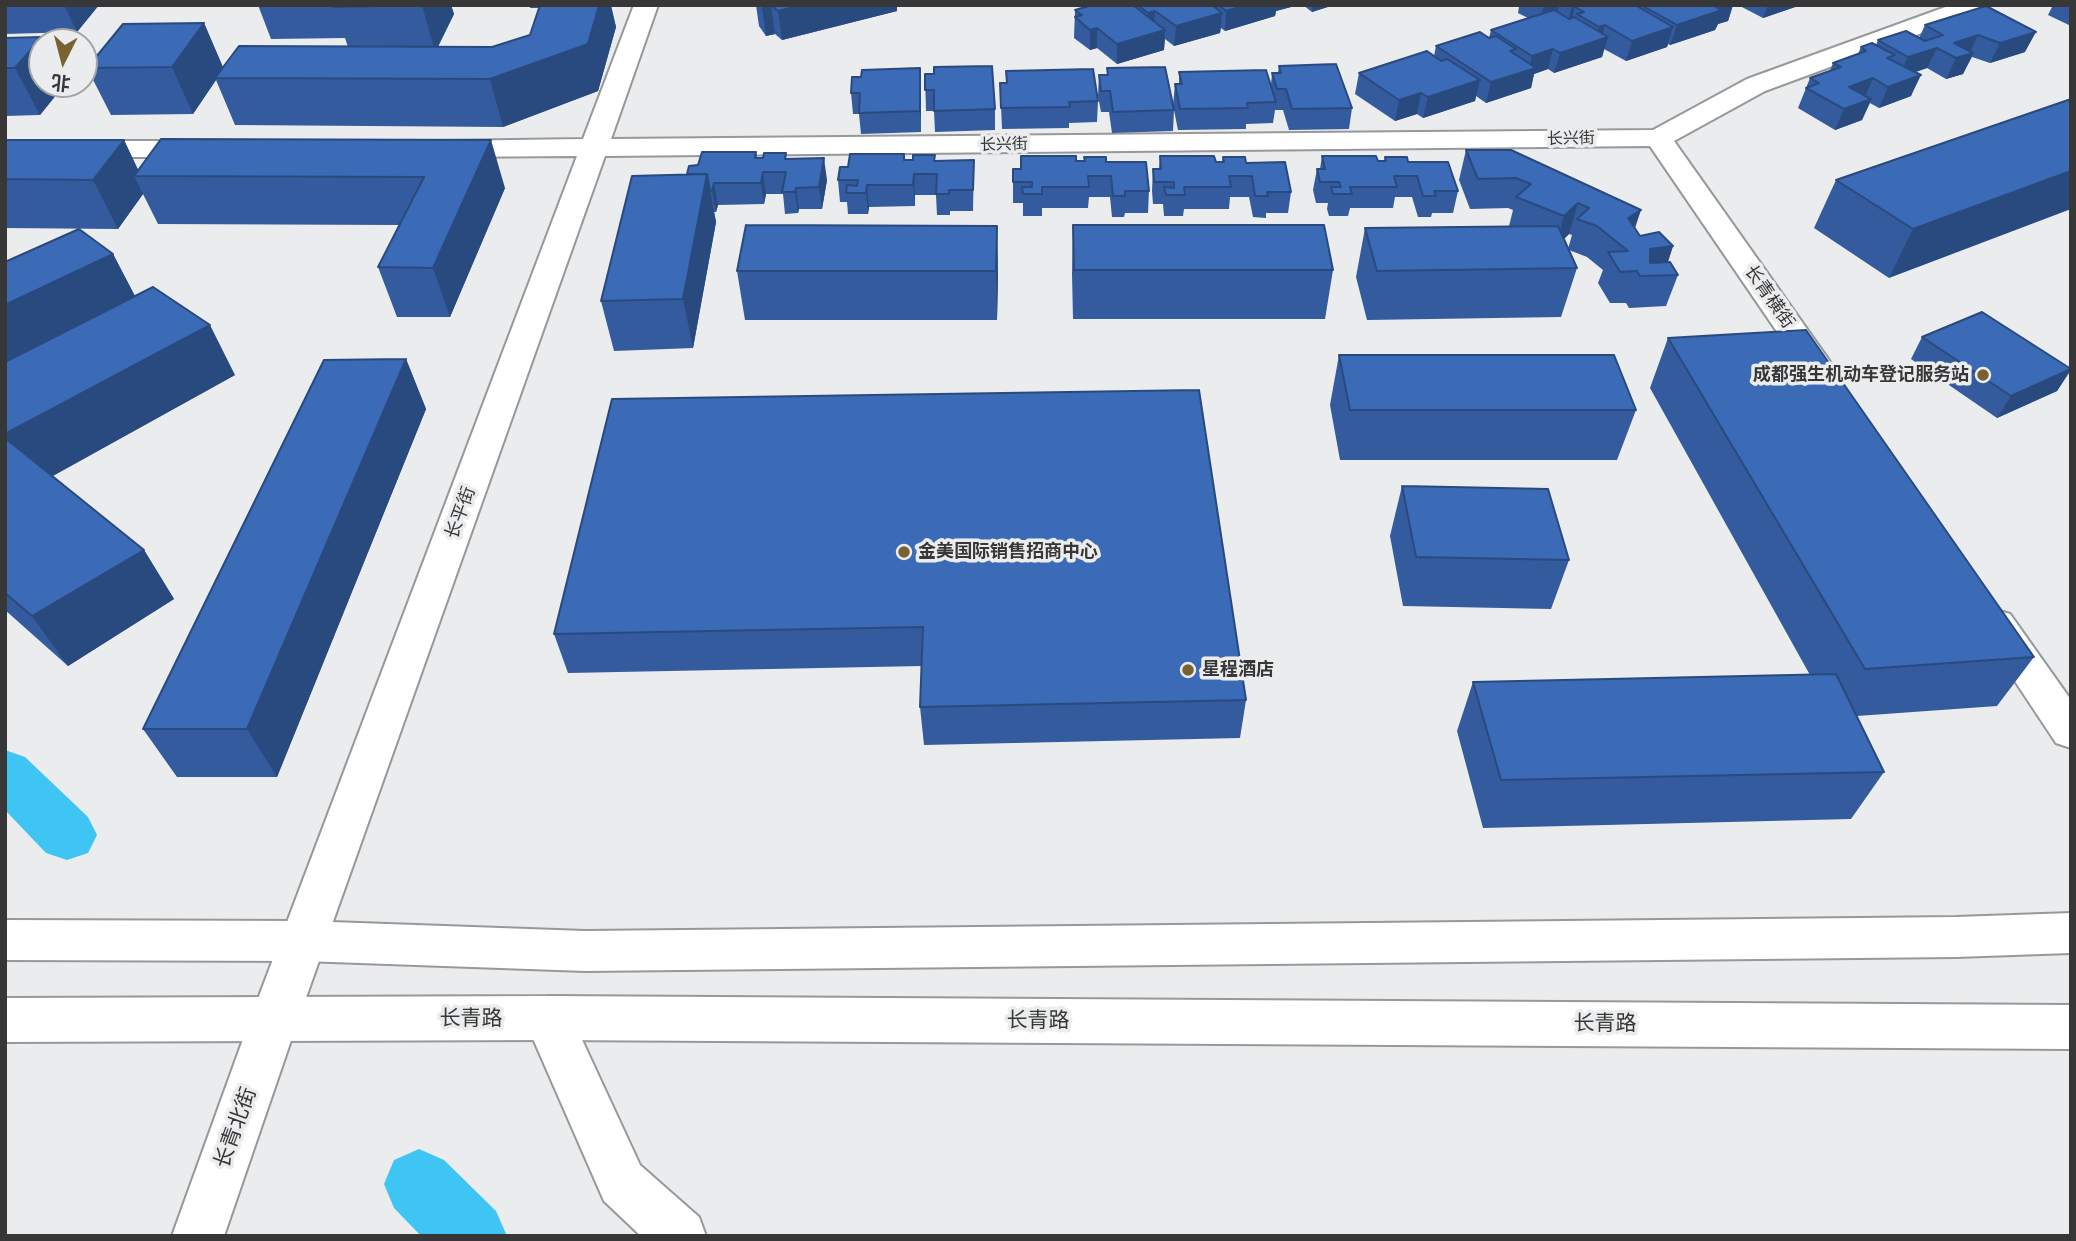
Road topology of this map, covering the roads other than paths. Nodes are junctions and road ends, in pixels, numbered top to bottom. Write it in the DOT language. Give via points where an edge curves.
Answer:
graph roads {
  1 [pos="646,5"];
  2 [pos="1975,5"];
  3 [pos="1658,138"];
  4 [pos="5,149"];
  5 [pos="238,149"];
  6 [pos="416,149"];
  7 [pos="594,150"];
  8 [pos="1841,400"];
  9 [pos="1976,594"];
  10 [pos="2071,732"];
  11 [pos="2071,933"];
  12 [pos="5,940"];
  13 [pos="303,941"];
  14 [pos="548,1018"];
  15 [pos="5,1020"];
  16 [pos="274,1020"];
  17 [pos="2071,1027"];
  18 [pos="198,1236"];
  19 [pos="680,1236"];
  1 -- 7 [label="street, 长平街"];
  2 -- 3 [label="street, 长兴街" via="1756,85"];
  3 -- 7 [label="street, 长兴街"];
  3 -- 8 [label="street, 长青横街"];
  4 -- 5 [label="street"];
  6 -- 7 [label="street, 长兴街"];
  7 -- 13 [label="street, 长平街"];
  9 -- 10 [label="street"];
  11 -- 13 [label="street" via="584,951"];
  12 -- 13 [label="street"];
  13 -- 16 [label="street, 长平街"];
  14 -- 16 [label="street, 长青路"];
  14 -- 17 [label="street, 长青路"];
  14 -- 19 [label="street" via="622,1183"];
  15 -- 16 [label="street, 长青路"];
  16 -- 18 [label="street, 长青北街"];
}
